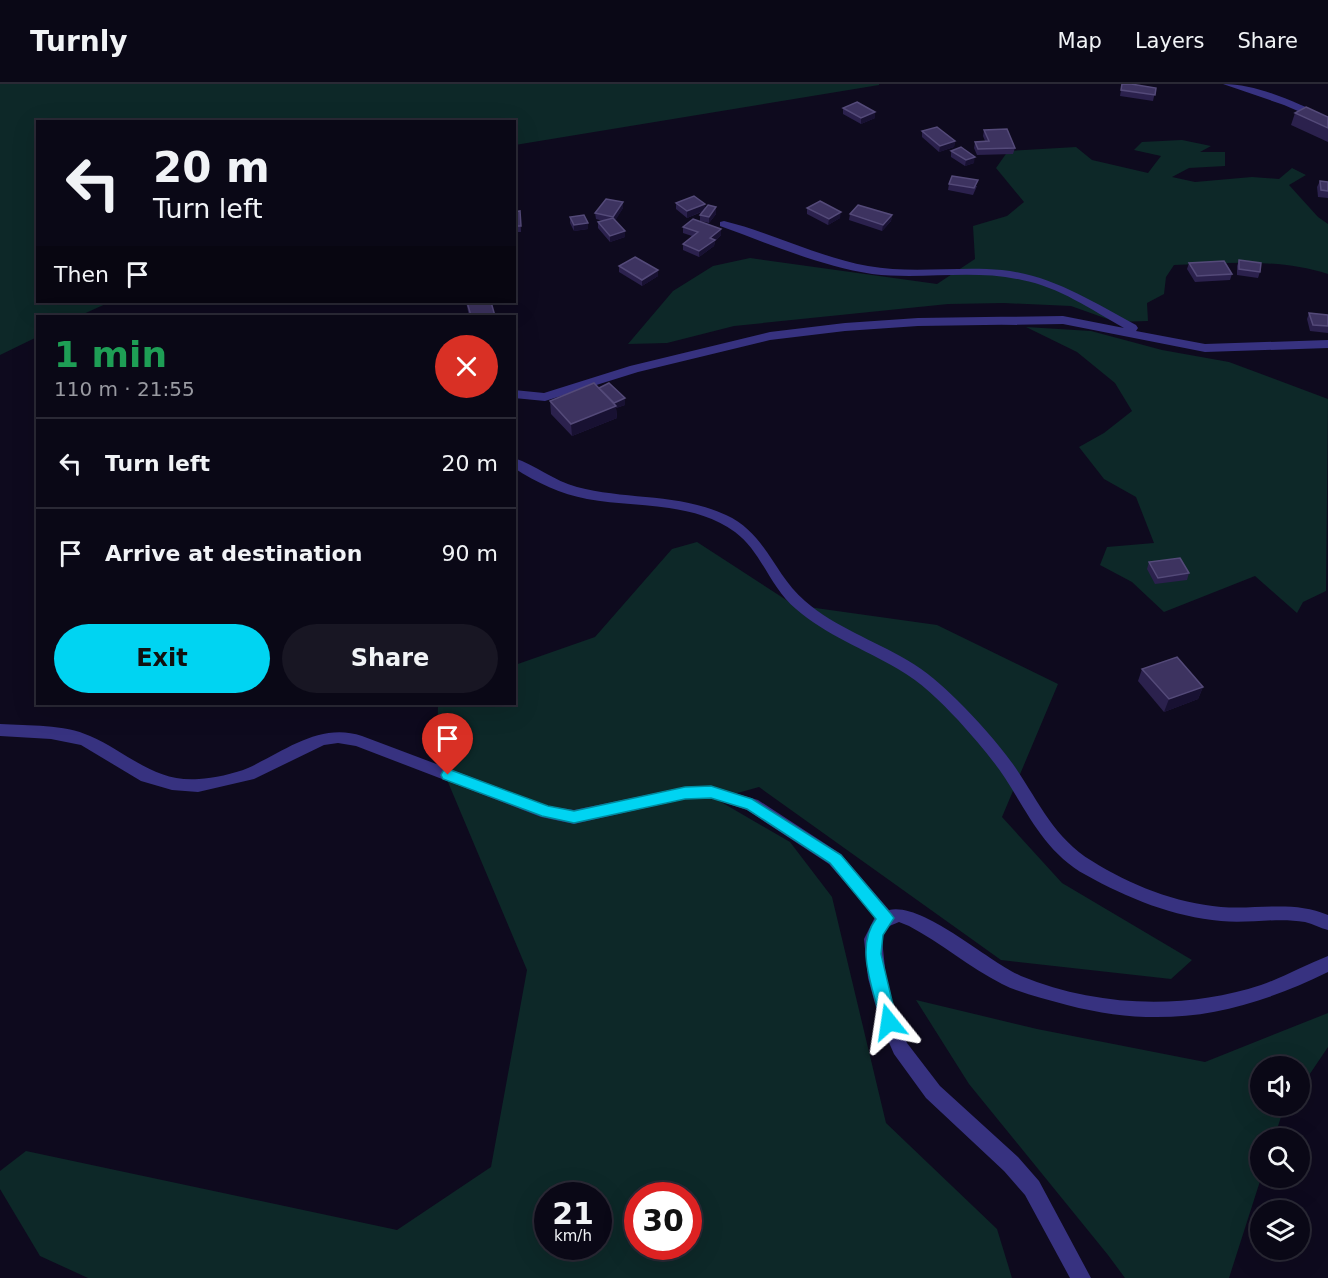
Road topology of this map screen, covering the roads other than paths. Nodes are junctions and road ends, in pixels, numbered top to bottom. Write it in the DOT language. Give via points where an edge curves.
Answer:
graph roads {
  1 [pos="1228,84"];
  2 [pos="1328,121"];
  3 [pos="724,224"];
  4 [pos="1151,338"];
  5 [pos="1328,344"];
  6 [pos="516,394"];
  7 [pos="516,463"];
  8 [pos="0,730"];
  9 [pos="886,918"];
  10 [pos="1328,923"];
  11 [pos="1328,964"];
  12 [pos="1081,1278"];
  1 -- 2 [label="street" via="1288,103"];
  3 -- 4 [label="street" via="845,265 1022,276 1061,289"];
  4 -- 5 [label="street" via="1205,348"];
  4 -- 6 [label="street" via="1044,318 845,327 734,344 545,397"];
  7 -- 10 [label="street" via="559,487 692,509 741,530 762,551 784,590 797,603 834,628 903,664 940,693 1004,764 1061,848 1104,877 1155,898 1210,913 1299,914"];
  8 -- 9 [label="street" via="85,740 147,777 172,784 198,786 248,775 321,739 338,737 371,744 547,812 574,817 685,793 711,792 752,805 835,859"];
  9 -- 11 [label="street" via="899,915 915,920 1010,979 1067,998 1128,1010 1161,1012 1223,1005 1262,993"];
  9 -- 12 [label="street" via="875,933 873,954 889,1022 900,1048 933,1092 1032,1188"];
}
